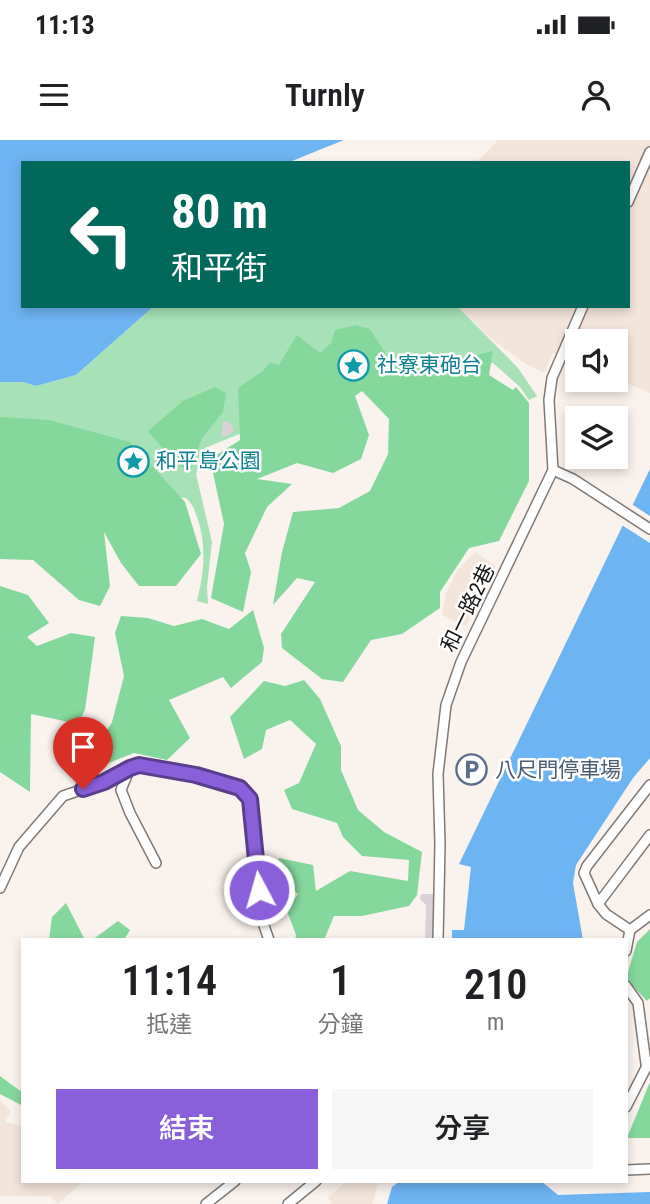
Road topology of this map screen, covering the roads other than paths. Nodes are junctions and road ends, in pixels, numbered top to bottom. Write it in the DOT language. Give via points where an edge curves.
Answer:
graph roads {
  1 [pos="650,152"];
  2 [pos="630,197"];
  3 [pos="582,308"];
  4 [pos="553,470"];
  5 [pos="650,529"];
  6 [pos="130,768"];
  7 [pos="650,785"];
  8 [pos="650,835"];
  9 [pos="156,863"];
  10 [pos="0,888"];
  11 [pos="598,904"];
  12 [pos="650,915"];
  13 [pos="630,930"];
  14 [pos="268,938"];
  15 [pos="438,938"];
  16 [pos="628,940"];
  17 [pos="628,989"];
  18 [pos="648,1062"];
  19 [pos="628,1103"];
  20 [pos="650,1169"];
  21 [pos="628,1170"];
  22 [pos="232,1183"];
  23 [pos="314,1183"];
  24 [pos="206,1204"];
  25 [pos="288,1204"];
  1 -- 2 [label="street"];
  3 -- 4 [label="street, 和一路2巷" via="552,378"];
  4 -- 5 [label="street"];
  4 -- 15 [label="street, 和一路2巷" via="461,662 446,705 438,774"];
  6 -- 9 [label="street" via="121,790"];
  6 -- 10 [label="street" via="62,796 19,847"];
  6 -- 14 [label="street" via="139,765 196,775 240,788 250,799 261,917"];
  7 -- 11 [label="street" via="587,866 584,873"];
  8 -- 11 [label="street"];
  11 -- 13 [label="street"];
  12 -- 13 [label="street"];
  13 -- 16 [label="street"];
  17 -- 18 [label="street" via="638,1003"];
  18 -- 19 [label="street"];
  20 -- 21 [label="street"];
  22 -- 24 [label="street"];
  23 -- 25 [label="street"];
}
